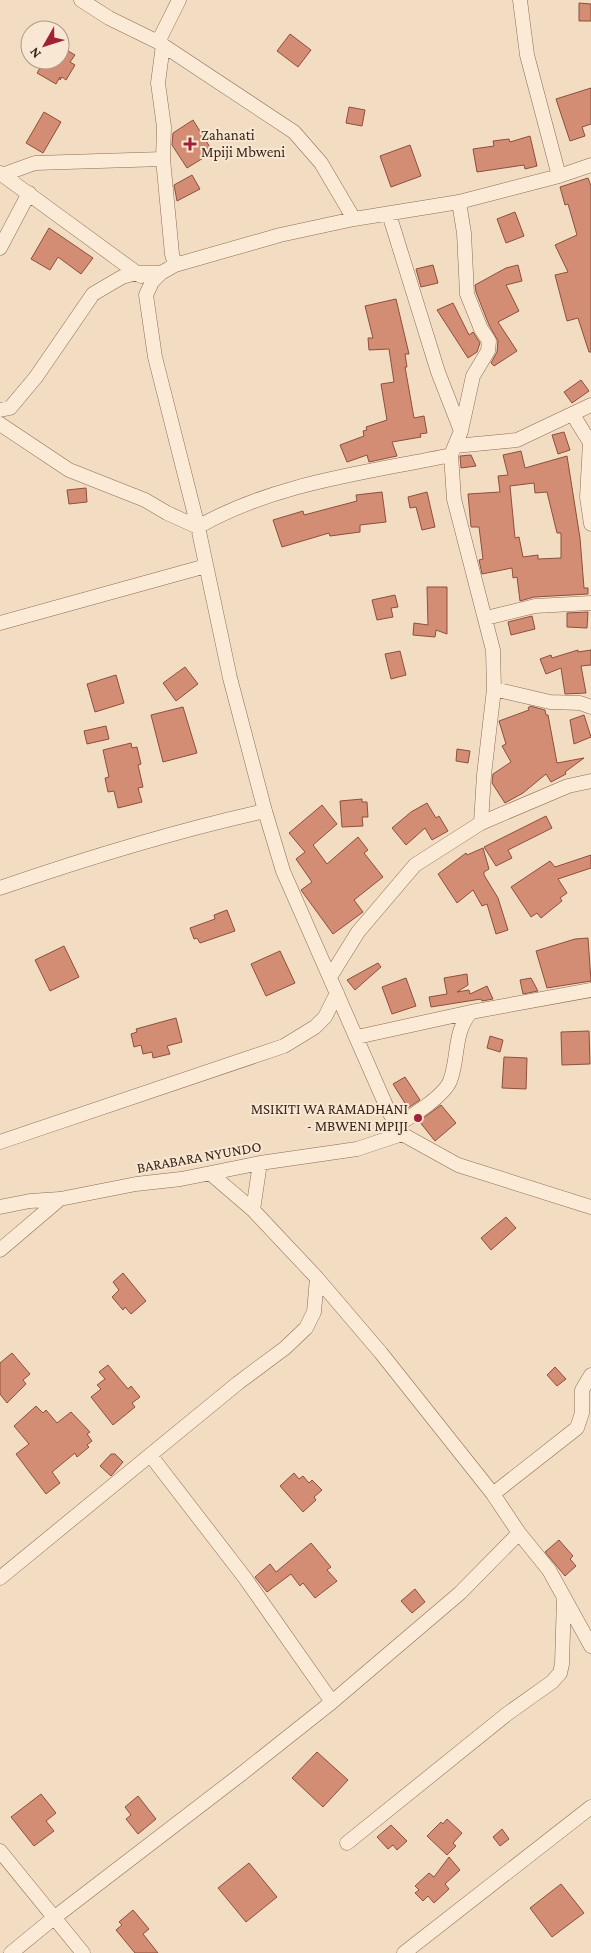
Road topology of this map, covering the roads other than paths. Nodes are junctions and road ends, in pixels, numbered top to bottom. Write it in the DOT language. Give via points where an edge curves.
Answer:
graph roads {
  1 [pos="81,0"];
  2 [pos="179,0"];
  3 [pos="520,0"];
  4 [pos="160,43"];
  5 [pos="163,159"];
  6 [pos="591,165"];
  7 [pos="1,174"];
  8 [pos="559,176"];
  9 [pos="29,193"];
  10 [pos="459,202"];
  11 [pos="389,214"];
  12 [pos="354,219"];
  13 [pos="0,248"];
  14 [pos="175,265"];
  15 [pos="136,273"];
  16 [pos="156,277"];
  17 [pos="591,405"];
  18 [pos="5,409"];
  19 [pos="572,415"];
  20 [pos="3,426"];
  21 [pos="462,431"];
  22 [pos="590,443"];
  23 [pos="453,451"];
  24 [pos="591,524"];
  25 [pos="198,527"];
  26 [pos="206,566"];
  27 [pos="591,603"];
  28 [pos="486,618"];
  29 [pos="0,623"];
  30 [pos="494,688"];
  31 [pos="591,707"];
  32 [pos="591,781"];
  33 [pos="265,812"];
  34 [pos="481,823"];
  35 [pos="0,888"];
  36 [pos="330,977"];
  37 [pos="591,990"];
  38 [pos="337,993"];
  39 [pos="471,1012"];
  40 [pos="357,1037"];
  41 [pos="400,1129"];
  42 [pos="0,1142"];
  43 [pos="260,1163"];
  44 [pos="211,1174"];
  45 [pos="60,1199"];
  46 [pos="0,1205"];
  47 [pos="591,1207"];
  48 [pos="253,1210"];
  49 [pos="0,1250"];
  50 [pos="317,1278"];
  51 [pos="591,1375"];
  52 [pos="151,1456"];
  53 [pos="493,1494"];
  54 [pos="519,1533"];
  55 [pos="0,1578"];
  56 [pos="564,1597"];
  57 [pos="591,1646"];
  58 [pos="332,1702"];
  59 [pos="591,1808"];
  60 [pos="347,1843"];
  61 [pos="0,1851"];
  62 [pos="55,1917"];
  63 [pos="11,1953"];
  64 [pos="83,1953"];
  65 [pos="404,1953"];
  1 -- 4 [label="street"];
  2 -- 4 [label="street"];
  3 -- 8 [label="street" via="527,55"];
  4 -- 5 [label="street" via="158,83 164,127"];
  4 -- 12 [label="street" via="294,132 320,163"];
  5 -- 7 [label="street" via="35,163"];
  5 -- 14 [label="street"];
  6 -- 8 [label="street"];
  7 -- 9 [label="street"];
  8 -- 10 [label="street"];
  9 -- 13 [label="street"];
  9 -- 15 [label="street"];
  10 -- 11 [label="street"];
  10 -- 21 [label="street" via="467,294 489,342 488,351 473,376"];
  11 -- 12 [label="street"];
  11 -- 21 [label="street" via="438,372"];
  12 -- 14 [label="street" via="280,235"];
  14 -- 16 [label="street"];
  15 -- 16 [label="street"];
  15 -- 18 [label="street" via="92,294 36,377"];
  16 -- 25 [label="street" via="146,295 155,357"];
  17 -- 19 [label="street"];
  18 -- 20 [label="street"];
  19 -- 22 [label="street"];
  19 -- 23 [label="street" via="517,440"];
  20 -- 25 [label="street" via="69,470 145,500"];
  21 -- 23 [label="street"];
  22 -- 24 [label="street" via="586,496"];
  23 -- 25 [label="street" via="304,484 220,514"];
  23 -- 28 [label="street" via="454,500"];
  25 -- 26 [label="street"];
  26 -- 29 [label="street"];
  26 -- 33 [label="street" via="230,678"];
  27 -- 28 [label="street" via="535,606"];
  28 -- 30 [label="street" via="493,650"];
  30 -- 31 [label="street" via="550,702 580,703"];
  30 -- 34 [label="street"];
  32 -- 34 [label="street" via="568,786"];
  33 -- 35 [label="street" via="83,860"];
  33 -- 36 [label="street" via="283,871"];
  34 -- 36 [label="street" via="415,865 405,875 358,932"];
  36 -- 38 [label="street"];
  37 -- 39 [label="street"];
  38 -- 40 [label="street"];
  38 -- 42 [label="street" via="326,1017 284,1046"];
  39 -- 40 [label="street"];
  39 -- 41 [label="street, BARABARA NYUNDO" via="462,1022 450,1083"];
  40 -- 41 [label="street" via="388,1110"];
  41 -- 43 [label="street, BARABARA NYUNDO" via="357,1149"];
  41 -- 47 [label="street" via="458,1165"];
  43 -- 44 [label="street, BARABARA NYUNDO"];
  43 -- 48 [label="street"];
  44 -- 45 [label="street, BARABARA NYUNDO"];
  44 -- 48 [label="street"];
  45 -- 46 [label="street, BARABARA NYUNDO"];
  45 -- 49 [label="street"];
  48 -- 50 [label="street"];
  50 -- 52 [label="street" via="314,1312 306,1328"];
  50 -- 53 [label="street"];
  51 -- 53 [label="street" via="582,1390 582,1413 577,1428"];
  52 -- 55 [label="street"];
  52 -- 58 [label="street" via="245,1578"];
  53 -- 54 [label="street"];
  54 -- 56 [label="street" via="549,1570"];
  54 -- 58 [label="street" via="460,1593"];
  56 -- 57 [label="street"];
  56 -- 60 [label="street" via="560,1673"];
  58 -- 62 [label="street"];
  59 -- 65 [label="street"];
  61 -- 62 [label="street"];
  62 -- 63 [label="street"];
  62 -- 64 [label="street"];
}
